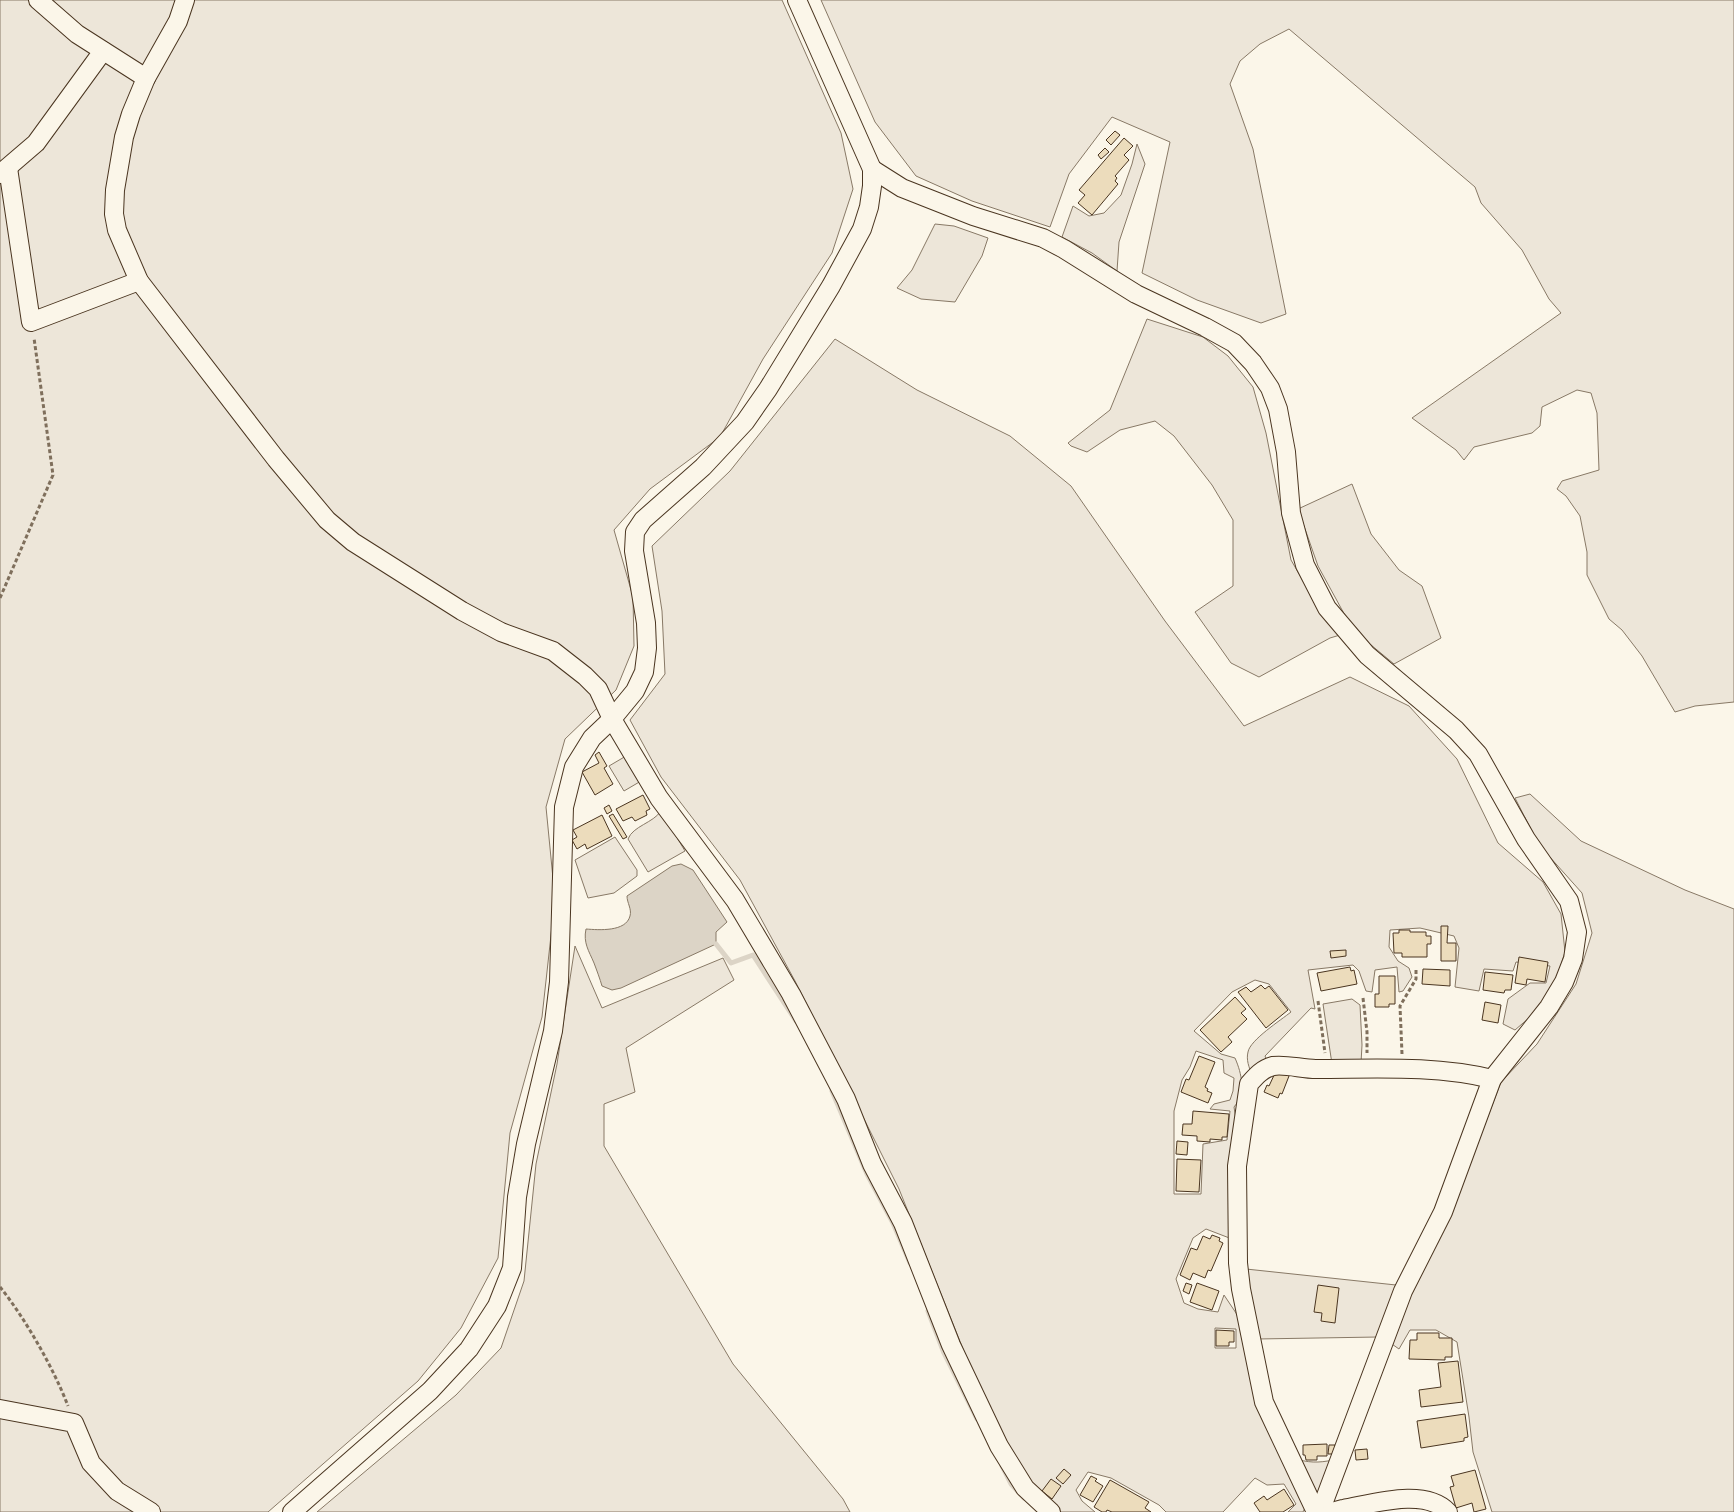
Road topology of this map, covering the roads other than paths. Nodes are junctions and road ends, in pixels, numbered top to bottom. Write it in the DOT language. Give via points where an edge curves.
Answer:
graph roads {
  1 [pos="185,0"];
  2 [pos="797,0"];
  3 [pos="40,1"];
  4 [pos="103,51"];
  5 [pos="146,78"];
  6 [pos="872,169"];
  7 [pos="4,171"];
  8 [pos="139,281"];
  9 [pos="612,719"];
  10 [pos="1492,1079"];
  11 [pos="0,1409"];
  12 [pos="151,1512"];
  13 [pos="292,1512"];
  14 [pos="1051,1512"];
  15 [pos="1316,1512"];
  16 [pos="1320,1512"];
  17 [pos="1332,1512"];
  18 [pos="1448,1512"];
  1 -- 5 [label="street" via="178,21"];
  2 -- 6 [label="street"];
  3 -- 4 [label="street"];
  4 -- 5 [label="street"];
  4 -- 7 [label="street" via="36,143"];
  5 -- 8 [label="street" via="124,137 114,214 117,230"];
  6 -- 9 [label="street" via="869,207 862,228 768,389 745,422 703,467 643,520 635,532 634,550 647,648 644,672 635,691"];
  6 -- 10 [label="street" via="902,188 973,216 1043,238 1064,249 1136,294 1234,343 1270,388 1278,409 1286,452 1291,513 1305,565 1327,608 1367,655 1456,730 1478,754 1526,840 1569,901 1577,932 1573,959 1564,982 1549,1007"];
  7 -- 8 [label="street" via="32,322"];
  8 -- 9 [label="street" via="327,520 353,542 462,611 501,632 553,651 598,689"];
  9 -- 13 [label="street" via="592,738 574,767 564,807 560,982 553,1032 526,1144 512,1268 497,1306 470,1349 430,1391"];
  9 -- 14 [label="street" via="659,798 735,900 792,994 903,1223 951,1345 999,1446 1025,1488"];
  10 -- 15 [label="street" via="1427,1069 1275,1066 1256,1075 1249,1084 1236,1166 1241,1289 1264,1402"];
  10 -- 16 [label="street" via="1443,1212 1403,1292"];
  11 -- 12 [label="street" via="74,1423 91,1463 117,1491"];
  17 -- 18 [label="street" via="1415,1498 1438,1504"];
}
